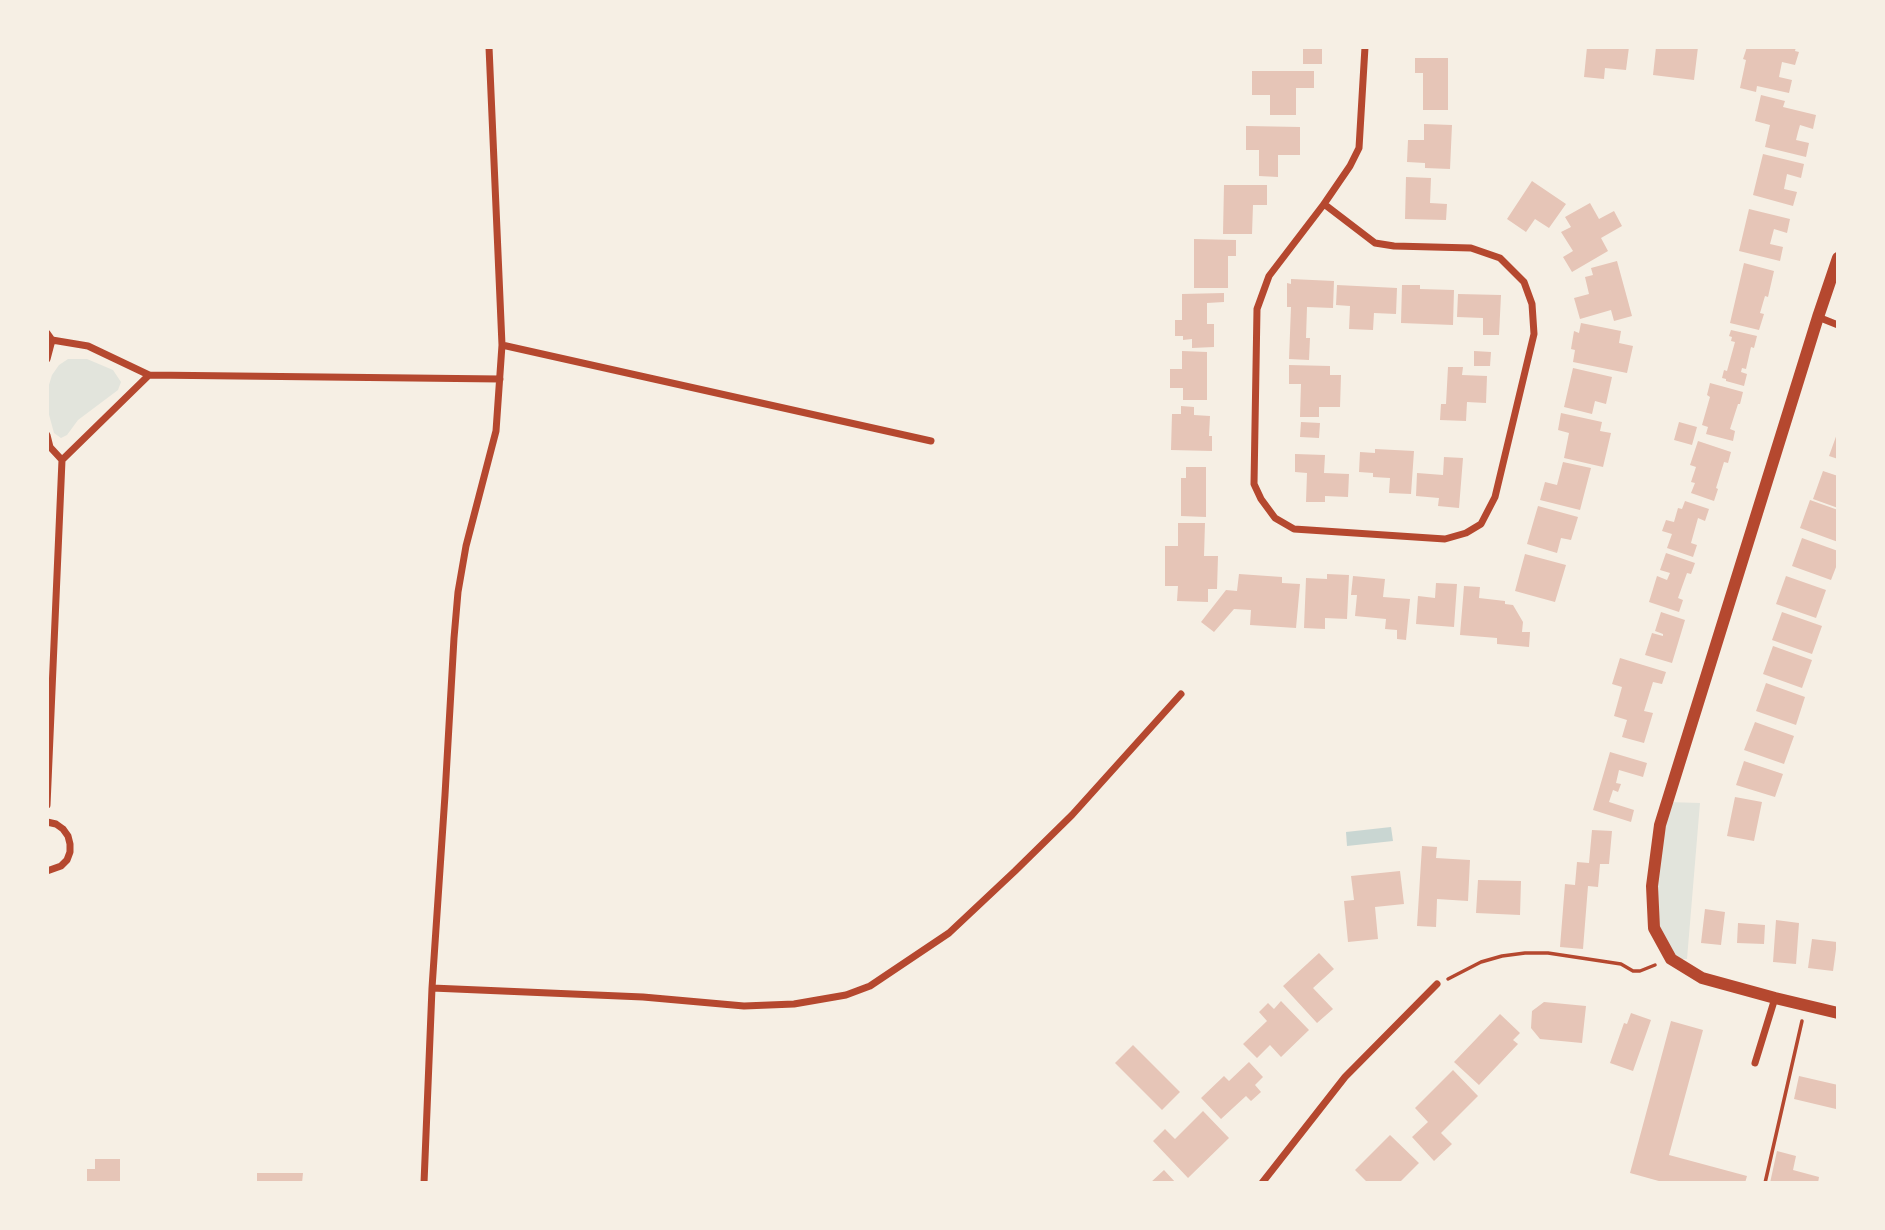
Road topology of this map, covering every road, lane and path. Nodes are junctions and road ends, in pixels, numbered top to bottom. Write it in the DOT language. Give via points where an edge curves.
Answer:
graph roads {
  1 [pos="489,47"];
  2 [pos="1365,47"];
  3 [pos="1324,204"];
  4 [pos="1838,257"];
  5 [pos="1818,317"];
  6 [pos="1838,325"];
  7 [pos="49,337"];
  8 [pos="502,345"];
  9 [pos="47,359"];
  10 [pos="149,375"];
  11 [pos="500,379"];
  12 [pos="47,435"];
  13 [pos="931,441"];
  14 [pos="62,460"];
  15 [pos="1181,694"];
  16 [pos="47,805"];
  17 [pos="47,822"];
  18 [pos="47,871"];
  19 [pos="1671,959"];
  20 [pos="1437,984"];
  21 [pos="432,988"];
  22 [pos="1775,998"];
  23 [pos="1805,1005"];
  24 [pos="1838,1013"];
  25 [pos="1755,1063"];
  26 [pos="424,1183"];
  27 [pos="1262,1183"];
  28 [pos="1765,1183"];
  1 -- 8 [label="street"];
  2 -- 3 [label="street" via="1359,148"];
  3 -- 3 [label="street" via="1269,276 1257,309 1254,484 1275,518 1294,529 1445,539 1466,533 1481,524 1495,498 1531,348 1532,304 1524,282 1500,258 1471,248 1375,243"];
  4 -- 5 [label="street"];
  5 -- 6 [label="street"];
  5 -- 19 [label="street" via="1660,825 1652,886 1654,928"];
  7 -- 9 [label="street"];
  7 -- 10 [label="street" via="88,346"];
  8 -- 11 [label="street"];
  8 -- 13 [label="street"];
  10 -- 11 [label="street"];
  10 -- 14 [label="street"];
  11 -- 21 [label="street" via="496,432 458,592"];
  12 -- 14 [label="street" via="50,447"];
  14 -- 16 [label="street"];
  15 -- 21 [label="street" via="1072,815 949,933 870,986 794,1004 744,1006"];
  17 -- 18 [label="street" via="63,829 71,844 67,860"];
  19 -- 20 [label="path" via="1633,971 1621,964 1525,953 1481,962"];
  19 -- 22 [label="street" via="1702,978"];
  20 -- 27 [label="street" via="1345,1077"];
  21 -- 26 [label="street"];
  22 -- 23 [label="street"];
  22 -- 25 [label="street"];
  23 -- 24 [label="street"];
  23 -- 28 [label="path"];
}
